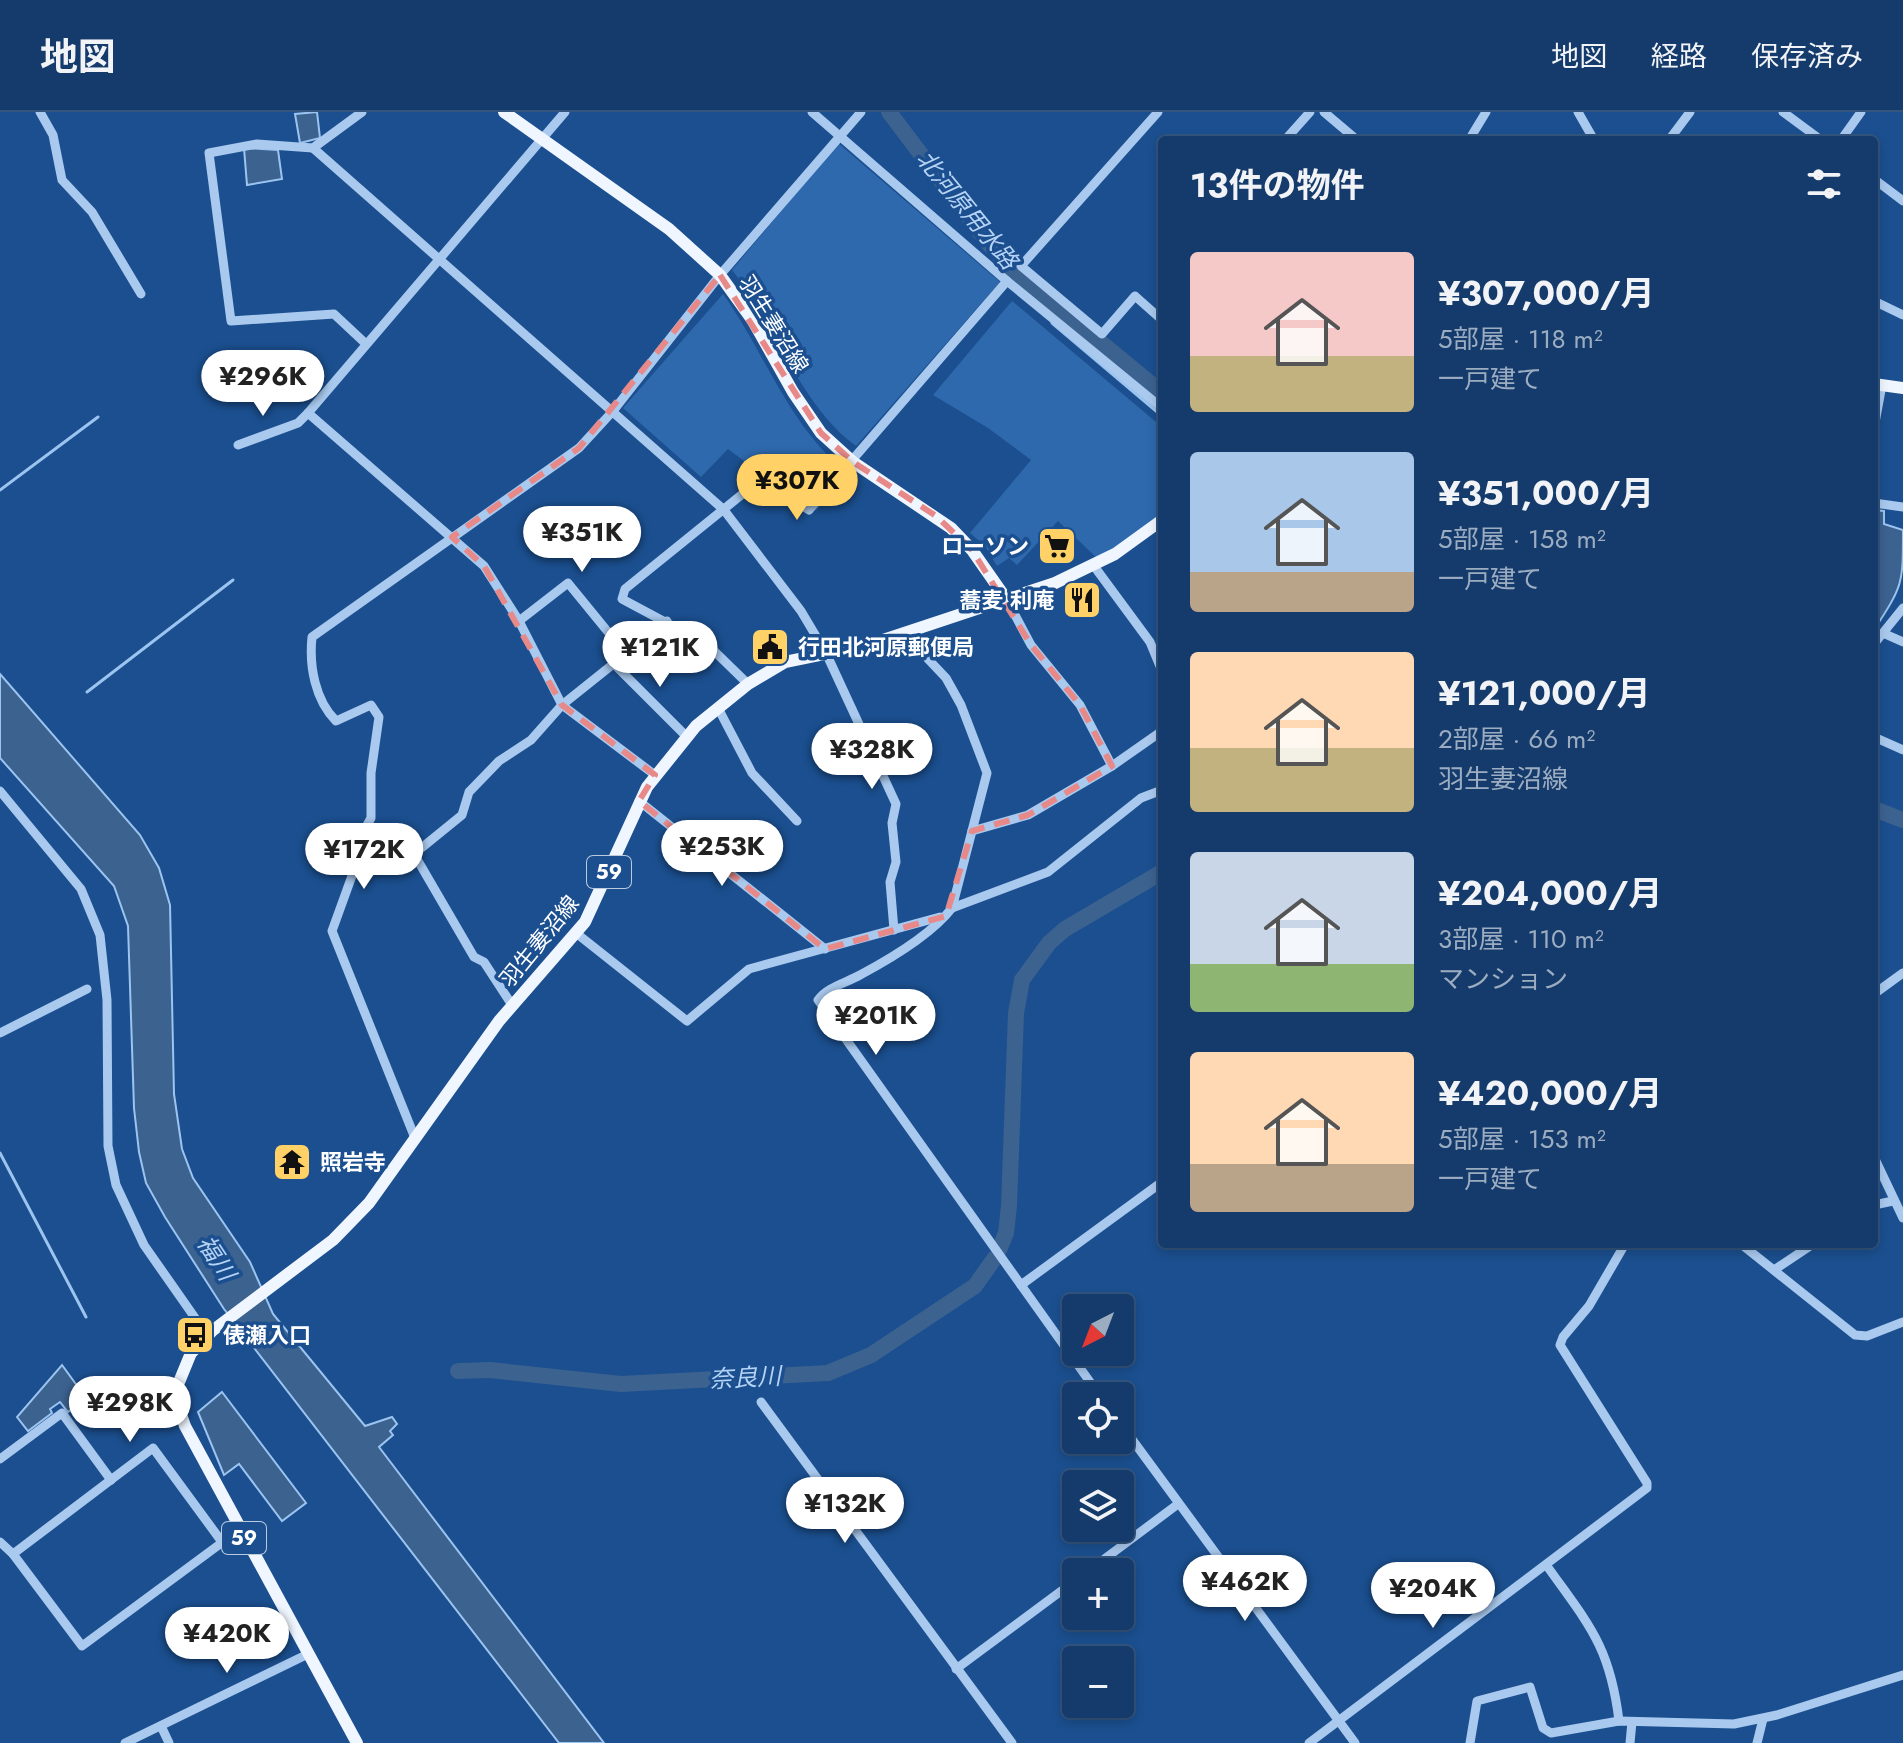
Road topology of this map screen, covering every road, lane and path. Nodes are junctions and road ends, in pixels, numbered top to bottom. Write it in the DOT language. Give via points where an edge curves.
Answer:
graph roads {
  1 [pos="40,112"];
  2 [pos="362,112"];
  3 [pos="504,112"];
  4 [pos="565,112"];
  5 [pos="812,112"];
  6 [pos="861,112"];
  7 [pos="1158,112"];
  8 [pos="1310,112"];
  9 [pos="1324,112"];
  10 [pos="1486,112"];
  11 [pos="1578,112"];
  12 [pos="1690,112"];
  13 [pos="1783,112"];
  14 [pos="1861,112"];
  15 [pos="840,136"];
  16 [pos="1289,136"];
  17 [pos="1352,136"];
  18 [pos="1471,136"];
  19 [pos="1592,136"];
  20 [pos="1672,136"];
  21 [pos="1816,136"];
  22 [pos="1844,136"];
  23 [pos="542,139"];
  24 [pos="313,148"];
  25 [pos="1878,182"];
  26 [pos="1903,201"];
  27 [pos="439,258"];
  28 [pos="720,275"];
  29 [pos="1007,281"];
  30 [pos="141,294"];
  31 [pos="1878,303"];
  32 [pos="1903,315"];
  33 [pos="1158,316"];
  34 [pos="365,343"];
  35 [pos="1878,384"];
  36 [pos="1903,388"];
  37 [pos="1158,405"];
  38 [pos="613,411"];
  39 [pos="308,413"];
  40 [pos="238,445"];
  41 [pos="853,462"];
  42 [pos="1878,504"];
  43 [pos="1903,507"];
  44 [pos="724,510"];
  45 [pos="1158,523"];
  46 [pos="452,537"];
  47 [pos="1094,566"];
  48 [pos="1007,600"];
  49 [pos="1903,608"];
  50 [pos="519,621"];
  51 [pos="667,621"];
  52 [pos="914,631"];
  53 [pos="1885,634"];
  54 [pos="1878,640"];
  55 [pos="1903,642"];
  56 [pos="826,653"];
  57 [pos="626,654"];
  58 [pos="1158,663"];
  59 [pos="614,664"];
  60 [pos="748,684"];
  61 [pos="562,705"];
  62 [pos="718,708"];
  63 [pos="1158,734"];
  64 [pos="686,736"];
  65 [pos="1878,739"];
  66 [pos="1903,750"];
  67 [pos="1112,766"];
  68 [pos="655,775"];
  69 [pos="0,791"];
  70 [pos="1158,792"];
  71 [pos="639,801"];
  72 [pos="797,821"];
  73 [pos="972,831"];
  74 [pos="949,912"];
  75 [pos="894,930"];
  76 [pos="576,933"];
  77 [pos="825,949"];
  78 [pos="1903,973"];
  79 [pos="87,989"];
  80 [pos="1878,991"];
  81 [pos="512,1005"];
  82 [pos="0,1033"];
  83 [pos="415,1138"];
  84 [pos="1878,1166"];
  85 [pos="1158,1185"];
  86 [pos="1893,1201"];
  87 [pos="1878,1204"];
  88 [pos="1903,1218"];
  89 [pos="1622,1248"];
  90 [pos="1746,1248"];
  91 [pos="1807,1248"];
  92 [pos="1774,1270"];
  93 [pos="1021,1285"];
  94 [pos="1903,1322"];
  95 [pos="210,1333"];
  96 [pos="1090,1382"];
  97 [pos="761,1402"];
  98 [pos="1134,1443"];
  99 [pos="0,1459"];
  100 [pos="111,1480"];
  101 [pos="1178,1504"];
  102 [pos="239,1530"];
  103 [pos="0,1542"];
  104 [pos="222,1542"];
  105 [pos="13,1554"];
  106 [pos="1106,1558"];
  107 [pos="1547,1566"];
  108 [pos="1062,1590"];
  109 [pos="308,1654"];
  110 [pos="956,1669"];
  111 [pos="1903,1675"];
  112 [pos="1763,1719"];
  113 [pos="1339,1721"];
  114 [pos="1619,1721"];
  115 [pos="1632,1722"];
  116 [pos="161,1726"];
  117 [pos="125,1743"];
  118 [pos="169,1743"];
  119 [pos="357,1743"];
  120 [pos="1012,1743"];
  121 [pos="1309,1743"];
  122 [pos="1355,1743"];
  123 [pos="1470,1743"];
  124 [pos="1630,1743"];
  125 [pos="1757,1743"];
  1 -- 30 [label="street" via="53,135 62,180 92,212"];
  2 -- 24 [label="street"];
  3 -- 23 [label="main road, 羽生妻沼線"];
  4 -- 23 [label="street"];
  5 -- 15 [label="street"];
  6 -- 15 [label="street"];
  7 -- 33 [label="street" via="1021,266 1102,334 1135,296"];
  8 -- 16 [label="street"];
  9 -- 17 [label="street"];
  10 -- 18 [label="street"];
  11 -- 19 [label="street"];
  12 -- 20 [label="street"];
  13 -- 21 [label="street"];
  14 -- 22 [label="street"];
  15 -- 28 [label="street"];
  15 -- 29 [label="street"];
  23 -- 27 [label="street"];
  23 -- 28 [label="main road, 羽生妻沼線" via="669,229"];
  24 -- 27 [label="street"];
  24 -- 34 [label="street" via="257,144 209,153 231,321 334,314"];
  25 -- 26 [label="street"];
  27 -- 34 [label="street"];
  27 -- 38 [label="street"];
  28 -- 38 [label="street"];
  28 -- 41 [label="main road, 羽生妻沼線" via="807,415"];
  29 -- 37 [label="street"];
  29 -- 41 [label="street"];
  31 -- 32 [label="street"];
  34 -- 39 [label="street"];
  35 -- 36 [label="main road"];
  38 -- 44 [label="street"];
  38 -- 46 [label="street" via="579,448"];
  39 -- 40 [label="street" via="298,423"];
  39 -- 46 [label="street"];
  41 -- 44 [label="street" via="809,510 761,479"];
  41 -- 48 [label="main road, 羽生妻沼線" via="951,528"];
  42 -- 43 [label="street"];
  44 -- 51 [label="street" via="625,589 622,599"];
  44 -- 56 [label="street" via="801,611"];
  45 -- 47 [label="main road"];
  46 -- 50 [label="street" via="484,566"];
  46 -- 83 [label="street" via="315,632 310,657 327,711 336,721 371,705 379,717 371,818 356,845 353,873 332,931"];
  47 -- 48 [label="main road"];
  47 -- 58 [label="street" via="1142,629"];
  48 -- 52 [label="main road, 羽生妻沼線 / 59"];
  48 -- 67 [label="street" via="1031,645 1080,705"];
  49 -- 53 [label="street"];
  50 -- 57 [label="street" via="568,583"];
  50 -- 61 [label="street"];
  51 -- 57 [label="street"];
  51 -- 60 [label="street" via="708,645"];
  52 -- 56 [label="main road, 羽生妻沼線 / 59"];
  52 -- 73 [label="street" via="961,705 987,773"];
  53 -- 54 [label="street"];
  53 -- 55 [label="street"];
  56 -- 60 [label="main road, 羽生妻沼線 / 59" via="785,662"];
  56 -- 75 [label="street" via="896,804 896,862 890,882"];
  57 -- 59 [label="street"];
  59 -- 61 [label="street"];
  59 -- 64 [label="street"];
  60 -- 62 [label="main road, 羽生妻沼線 / 59"];
  61 -- 68 [label="street"];
  61 -- 81 [label="street" via="531,740 499,761 469,792 462,815 414,854 474,957 484,962"];
  62 -- 64 [label="main road, 羽生妻沼線 / 59"];
  62 -- 72 [label="street" via="752,773"];
  63 -- 67 [label="street"];
  64 -- 68 [label="main road, 羽生妻沼線 / 59"];
  65 -- 66 [label="street"];
  67 -- 73 [label="street" via="1028,815"];
  68 -- 71 [label="main road, 羽生妻沼線 / 59"];
  69 -- 95 [label="street" via="75,881 100,935 108,1025 108,1146 116,1185 144,1245"];
  70 -- 74 [label="street" via="1141,798 1048,872"];
  71 -- 76 [label="main road, 羽生妻沼線 / 59" via="598,900"];
  71 -- 77 [label="street"];
  73 -- 74 [label="street"];
  74 -- 75 [label="street"];
  74 -- 93 [label="street" via="818,1000"];
  75 -- 77 [label="street"];
  76 -- 77 [label="street" via="687,1021 749,969"];
  76 -- 81 [label="main road, 羽生妻沼線 / 59"];
  78 -- 80 [label="street"];
  79 -- 82 [label="street"];
  81 -- 83 [label="main road, 羽生妻沼線 / 59"];
  83 -- 95 [label="main road, 羽生妻沼線 / 59" via="357,1218"];
  84 -- 86 [label="street"];
  85 -- 93 [label="street"];
  86 -- 87 [label="street"];
  86 -- 88 [label="street"];
  89 -- 107 [label="street" via="1560,1345 1647,1488"];
  90 -- 92 [label="street"];
  91 -- 92 [label="street"];
  92 -- 94 [label="street" via="1855,1335 1876,1334"];
  93 -- 96 [label="street"];
  95 -- 102 [label="main road, 59" via="182,1370 177,1398 185,1426"];
  97 -- 110 [label="street"];
  98 -- 101 [label="street"];
  99 -- 100 [label="street" via="62,1413"];
  100 -- 104 [label="street" via="153,1448"];
  100 -- 105 [label="street"];
  101 -- 106 [label="street"];
  101 -- 113 [label="street"];
  102 -- 104 [label="street"];
  102 -- 109 [label="main road, 59"];
  103 -- 105 [label="street"];
  104 -- 105 [label="street" via="82,1646"];
  107 -- 113 [label="street"];
  107 -- 114 [label="street" via="1605,1650"];
  108 -- 110 [label="street"];
  109 -- 116 [label="street"];
  109 -- 119 [label="main road, 59"];
  110 -- 120 [label="street"];
  111 -- 112 [label="street"];
  112 -- 115 [label="street" via="1734,1724"];
  112 -- 125 [label="street"];
  113 -- 121 [label="street"];
  113 -- 122 [label="street"];
  114 -- 115 [label="street"];
  114 -- 123 [label="street" via="1546,1731 1530,1687 1477,1701"];
  115 -- 124 [label="street"];
  116 -- 117 [label="street"];
  116 -- 118 [label="street"];
}
